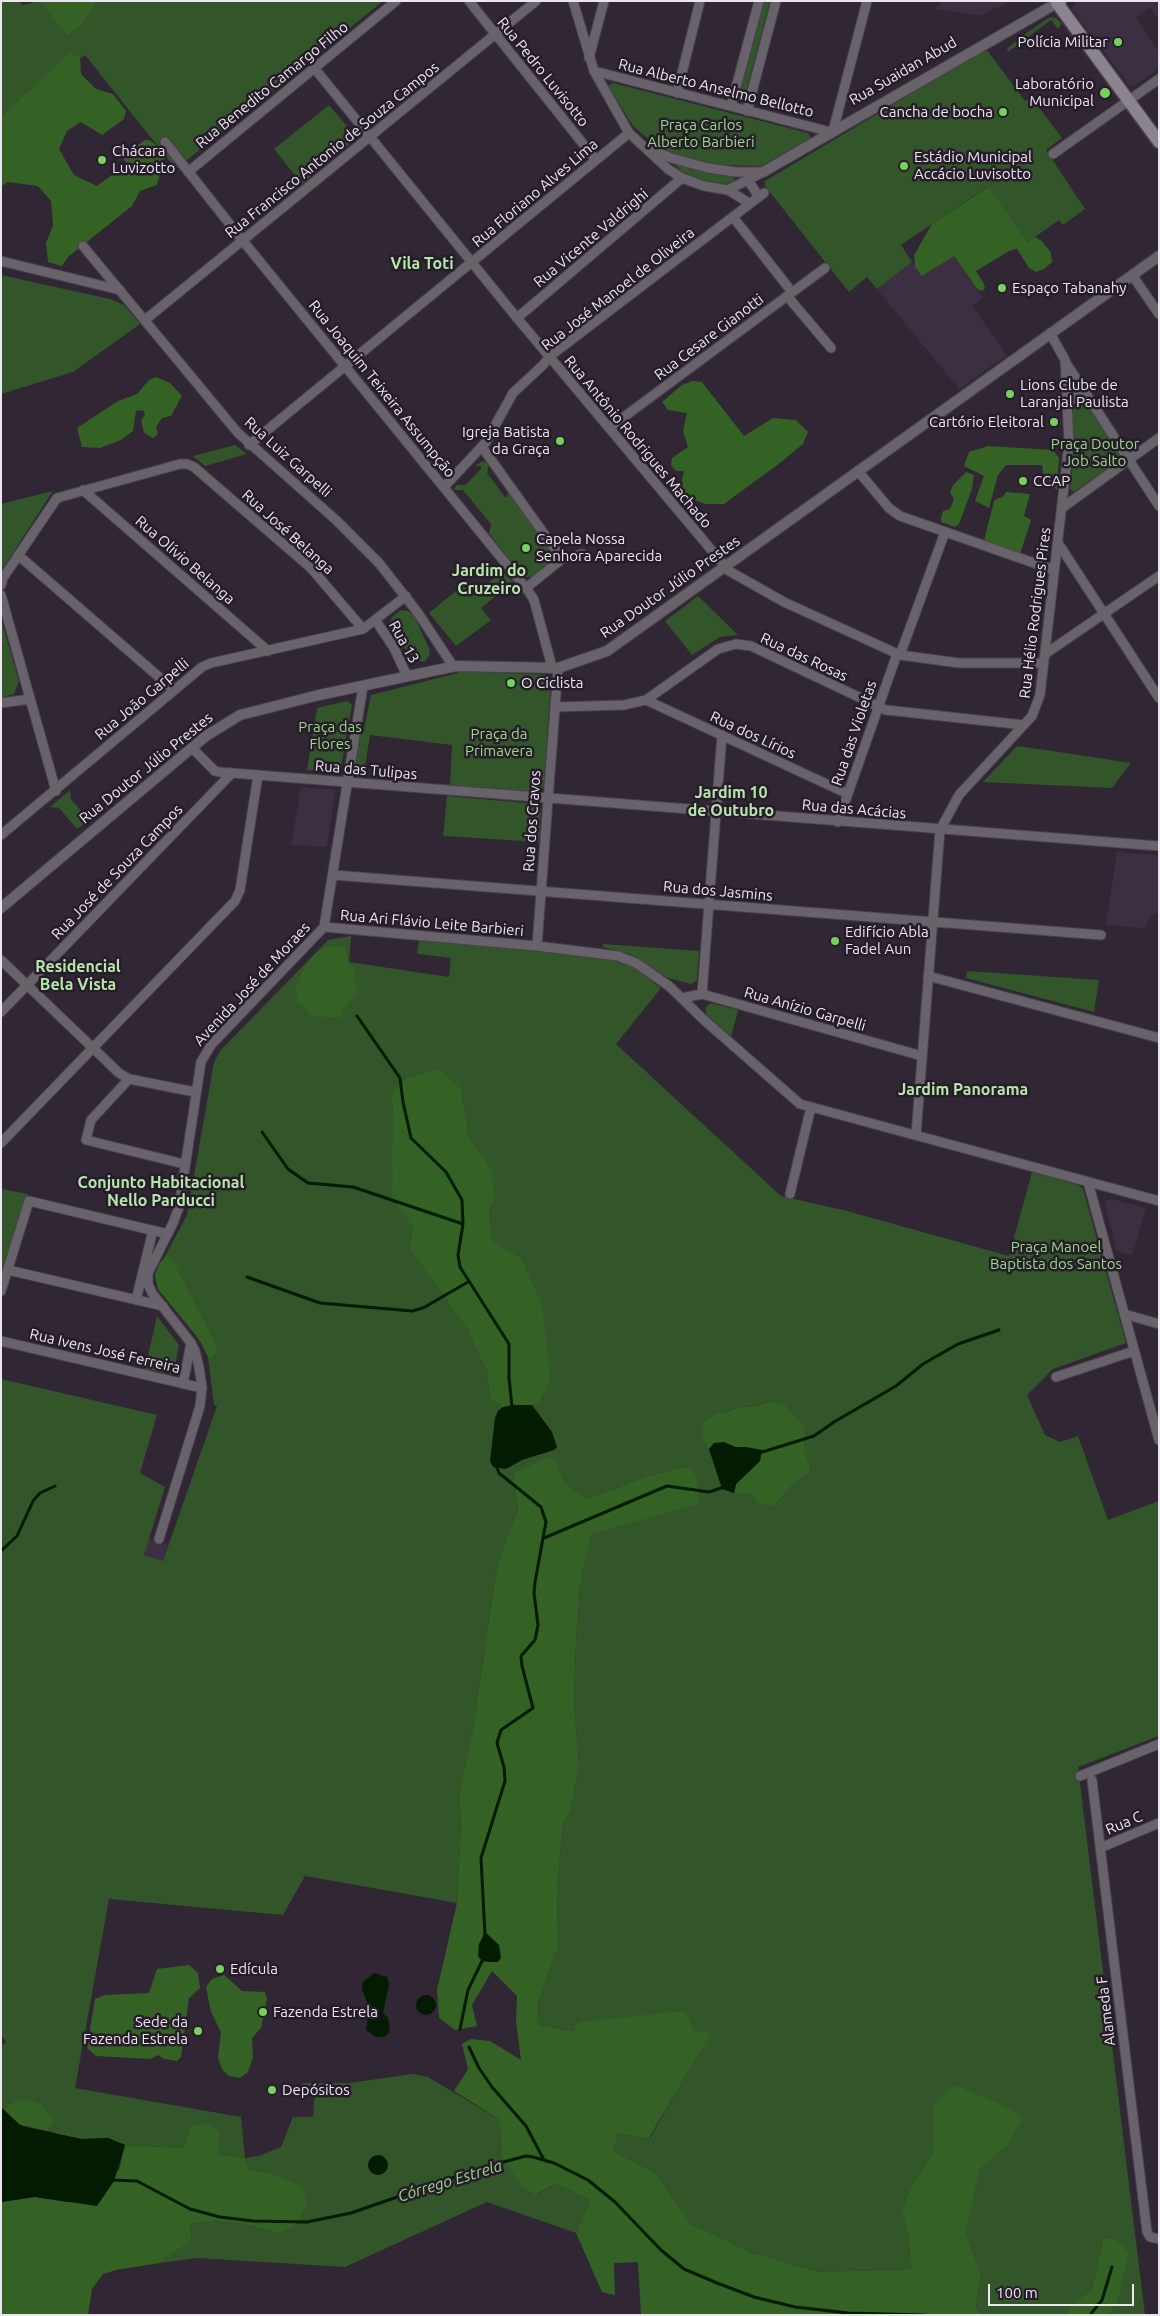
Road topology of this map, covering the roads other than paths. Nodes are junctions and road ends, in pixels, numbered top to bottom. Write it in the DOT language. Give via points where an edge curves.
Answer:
graph roads {
  1 [pos="396,1"];
  2 [pos="469,1"];
  3 [pos="536,1"];
  4 [pos="573,1"];
  5 [pos="604,1"];
  6 [pos="700,1"];
  7 [pos="759,1"];
  8 [pos="776,1"];
  9 [pos="867,1"];
  10 [pos="1058,2"];
  11 [pos="496,35"];
  12 [pos="589,58"];
  13 [pos="315,69"];
  14 [pos="594,71"];
  15 [pos="1159,79"];
  16 [pos="677,93"];
  17 [pos="1129,101"];
  18 [pos="731,106"];
  19 [pos="747,111"];
  20 [pos="832,131"];
  21 [pos="629,133"];
  22 [pos="369,138"];
  23 [pos="165,142"];
  24 [pos="1159,142"];
  25 [pos="644,146"];
  26 [pos="1053,154"];
  27 [pos="596,160"];
  28 [pos="188,172"];
  29 [pos="763,172"];
  30 [pos="682,178"];
  31 [pos="748,180"];
  32 [pos="728,190"];
  33 [pos="750,203"];
  34 [pos="733,217"];
  35 [pos="243,241"];
  36 [pos="83,246"];
  37 [pos="1159,256"];
  38 [pos="1,261"];
  39 [pos="471,263"];
  40 [pos="825,268"];
  41 [pos="1132,275"];
  42 [pos="120,290"];
  43 [pos="789,294"];
  44 [pos="1159,314"];
  45 [pos="516,318"];
  46 [pos="145,320"];
  47 [pos="1050,333"];
  48 [pos="831,348"];
  49 [pos="549,357"];
  50 [pos="1065,360"];
  51 [pos="345,366"];
  52 [pos="1088,397"];
  53 [pos="1067,404"];
  54 [pos="609,428"];
  55 [pos="1159,438"];
  56 [pos="249,445"];
  57 [pos="482,447"];
  58 [pos="1129,460"];
  59 [pos="858,471"];
  60 [pos="444,487"];
  61 [pos="83,490"];
  62 [pos="1159,506"];
  63 [pos="1062,508"];
  64 [pos="945,532"];
  65 [pos="1058,543"];
  66 [pos="582,554"];
  67 [pos="18,555"];
  68 [pos="562,559"];
  69 [pos="725,567"];
  70 [pos="1054,570"];
  71 [pos="1159,576"];
  72 [pos="1,585"];
  73 [pos="526,588"];
  74 [pos="1,595"];
  75 [pos="406,596"];
  76 [pos="1103,614"];
  77 [pos="376,621"];
  78 [pos="363,629"];
  79 [pos="268,651"];
  80 [pos="898,654"];
  81 [pos="1045,659"];
  82 [pos="453,666"];
  83 [pos="555,668"];
  84 [pos="407,676"];
  85 [pos="363,686"];
  86 [pos="174,690"];
  87 [pos="1159,698"];
  88 [pos="30,699"];
  89 [pos="646,700"];
  90 [pos="1,703"];
  91 [pos="555,707"];
  92 [pos="878,708"];
  93 [pos="1024,725"];
  94 [pos="722,735"];
  95 [pos="192,748"];
  96 [pos="215,771"];
  97 [pos="232,773"];
  98 [pos="258,775"];
  99 [pos="347,782"];
  100 [pos="219,787"];
  101 [pos="56,790"];
  102 [pos="848,794"];
  103 [pos="548,798"];
  104 [pos="716,812"];
  105 [pos="838,822"];
  106 [pos="940,830"];
  107 [pos="1,835"];
  108 [pos="1159,846"];
  109 [pos="333,874"];
  110 [pos="541,891"];
  111 [pos="709,904"];
  112 [pos="1,908"];
  113 [pos="933,922"];
  114 [pos="324,927"];
  115 [pos="1101,935"];
  116 [pos="537,946"];
  117 [pos="1,960"];
  118 [pos="928,976"];
  119 [pos="27,985"];
  120 [pos="702,994"];
  121 [pos="682,998"];
  122 [pos="1,1012"];
  123 [pos="1159,1038"];
  124 [pos="92,1049"];
  125 [pos="922,1056"];
  126 [pos="126,1078"];
  127 [pos="195,1092"];
  128 [pos="811,1107"];
  129 [pos="916,1135"];
  130 [pos="1,1142"];
  131 [pos="184,1164"];
  132 [pos="1088,1182"];
  133 [pos="790,1194"];
  134 [pos="1159,1201"];
  135 [pos="153,1230"];
  136 [pos="168,1234"];
  137 [pos="8,1270"];
  138 [pos="1,1291"];
  139 [pos="136,1300"];
  140 [pos="163,1306"];
  141 [pos="1124,1314"];
  142 [pos="1159,1324"];
  143 [pos="1,1341"];
  144 [pos="191,1343"];
  145 [pos="1134,1352"];
  146 [pos="1056,1377"];
  147 [pos="183,1384"];
  148 [pos="202,1388"];
  149 [pos="1159,1440"];
  150 [pos="159,1539"];
  151 [pos="1159,1744"];
  152 [pos="1080,1776"];
  153 [pos="1092,1780"];
  154 [pos="1159,1824"];
  155 [pos="1100,1848"];
  156 [pos="1154,2238"];
  1 -- 13 [label="street, Rua Benedito Camargo Filho"];
  2 -- 11 [label="street, Rua Pedro Luvisotto"];
  3 -- 11 [label="street, Rua Francisco Antonio de Souza Campos"];
  4 -- 12 [label="street"];
  5 -- 12 [label="street"];
  6 -- 16 [label="street"];
  7 -- 18 [label="street"];
  8 -- 19 [label="street"];
  9 -- 20 [label="street"];
  10 -- 17 [label="main road"];
  10 -- 20 [label="street, Rua Suaidan Abud"];
  11 -- 22 [label="street, Rua Francisco Antonio de Souza Campos"];
  11 -- 27 [label="street, Rua Pedro Luvisotto"];
  12 -- 14 [label="street"];
  13 -- 22 [label="street, Rua Antônio Rodrigues Machado"];
  13 -- 28 [label="street, Rua Benedito Camargo Filho"];
  14 -- 16 [label="street, Rua Alberto Anselmo Bellotto"];
  14 -- 21 [label="street"];
  15 -- 17 [label="street"];
  16 -- 18 [label="street, Rua Alberto Anselmo Bellotto"];
  17 -- 24 [label="main road"];
  17 -- 26 [label="street"];
  18 -- 19 [label="street, Rua Alberto Anselmo Bellotto"];
  19 -- 20 [label="street, Rua Alberto Anselmo Bellotto"];
  20 -- 29 [label="street, Rua Suaidan Abud"];
  21 -- 25 [label="street"];
  21 -- 27 [label="street, Rua Floriano Alves Lima"];
  22 -- 35 [label="street, Rua Francisco Antonio de Souza Campos"];
  22 -- 39 [label="street, Rua Antônio Rodrigues Machado"];
  23 -- 28 [label="street, Rua Joaquim Teixeira Assumpção"];
  25 -- 29 [label="street" via="670,158 702,166 736,172"];
  25 -- 30 [label="street"];
  27 -- 39 [label="street, Rua Floriano Alves Lima"];
  28 -- 35 [label="street, Rua Joaquim Teixeira Assumpção"];
  29 -- 31 [label="street, Rua Suaidan Abud"];
  30 -- 32 [label="street"];
  30 -- 45 [label="street, Rua Vicente Valdrighi"];
  31 -- 32 [label="street, Rua Suaidan Abud"];
  31 -- 33 [label="street, Rua José Manoel de Oliveira" via="762,195"];
  32 -- 33 [label="street"];
  33 -- 34 [label="street, Rua José Manoel de Oliveira"];
  34 -- 43 [label="street"];
  34 -- 49 [label="street, Rua José Manoel de Oliveira"];
  35 -- 46 [label="street, Rua Francisco Antonio de Souza Campos"];
  35 -- 51 [label="street, Rua Joaquim Teixeira Assumpção"];
  36 -- 42 [label="street, Rua Luiz Garpelli"];
  37 -- 41 [label="street, Rua Doutor Júlio Prestes"];
  38 -- 42 [label="street"];
  39 -- 45 [label="street, Rua Antônio Rodrigues Machado"];
  39 -- 51 [label="street, Rua Floriano Alves Lima"];
  40 -- 43 [label="street, Rua Cesare Gianotti"];
  41 -- 44 [label="street"];
  41 -- 47 [label="street, Rua Doutor Júlio Prestes"];
  42 -- 46 [label="street, Rua Luiz Garpelli"];
  43 -- 48 [label="street"];
  43 -- 54 [label="street, Rua Cesare Gianotti"];
  45 -- 49 [label="street, Rua Antônio Rodrigues Machado"];
  46 -- 56 [label="street, Rua Luiz Garpelli"];
  47 -- 50 [label="street, Rua Hélio Rodrigues Pires"];
  47 -- 59 [label="street, Rua Doutor Júlio Prestes"];
  49 -- 54 [label="street, Rua Antônio Rodrigues Machado"];
  49 -- 57 [label="street, Rua José Manoel de Oliveira" via="513,393"];
  50 -- 52 [label="street"];
  50 -- 53 [label="street, Rua Hélio Rodrigues Pires"];
  51 -- 56 [label="street, Rua Floriano Alves Lima"];
  51 -- 60 [label="street, Rua Joaquim Teixeira Assumpção"];
  52 -- 53 [label="street" via="1079,395"];
  52 -- 58 [label="street"];
  53 -- 63 [label="street, Rua Hélio Rodrigues Pires" via="1068,454"];
  54 -- 69 [label="street, Rua Antônio Rodrigues Machado"];
  55 -- 58 [label="street"];
  56 -- 75 [label="street, Rua Luiz Garpelli" via="350,533"];
  57 -- 60 [label="street, Rua José Manoel de Oliveira"];
  57 -- 68 [label="street"];
  58 -- 62 [label="street"];
  58 -- 63 [label="street"];
  59 -- 64 [label="street" via="894,513"];
  59 -- 69 [label="street, Rua Doutor Júlio Prestes"];
  60 -- 73 [label="street, Rua Joaquim Teixeira Assumpção"];
  61 -- 67 [label="street" via="54,501"];
  61 -- 78 [label="street, Rua José Belanga" via="187,464 311,568"];
  61 -- 79 [label="street, Rua Olívio Belanga"];
  63 -- 65 [label="street, Rua Hélio Rodrigues Pires"];
  64 -- 70 [label="street"];
  64 -- 80 [label="street, Rua das Violetas"];
  65 -- 70 [label="street, Rua Hélio Rodrigues Pires"];
  65 -- 76 [label="street"];
  66 -- 68 [label="street"];
  67 -- 72 [label="street"];
  67 -- 86 [label="street"];
  68 -- 73 [label="street"];
  69 -- 80 [label="street, Rua Antônio Rodrigues Machado" via="784,602"];
  69 -- 83 [label="street, Rua Doutor Júlio Prestes" via="616,646"];
  70 -- 81 [label="street, Rua Hélio Rodrigues Pires"];
  71 -- 76 [label="street"];
  73 -- 83 [label="street, Rua Joaquim Teixeira Assumpção" via="534,600"];
  74 -- 88 [label="street"];
  75 -- 77 [label="street, Rua João Garpelli"];
  75 -- 82 [label="street, Rua Luiz Garpelli"];
  76 -- 81 [label="street"];
  76 -- 87 [label="street"];
  77 -- 78 [label="street, Rua João Garpelli"];
  77 -- 84 [label="street, Rua 13"];
  78 -- 79 [label="street, Rua João Garpelli"];
  79 -- 86 [label="street, Rua João Garpelli" via="211,663"];
  80 -- 81 [label="street, Rua Antônio Rodrigues Machado" via="946,662"];
  80 -- 92 [label="street, Rua das Violetas"];
  81 -- 93 [label="street, Rua Hélio Rodrigues Pires" via="1038,702"];
  82 -- 83 [label="street, Rua Doutor Júlio Prestes"];
  82 -- 84 [label="street, Rua Doutor Júlio Prestes"];
  83 -- 91 [label="street, Rua dos Cravos"];
  84 -- 85 [label="street, Rua Doutor Júlio Prestes"];
  85 -- 95 [label="street, Rua Doutor Júlio Prestes" via="252,711 218,727"];
  85 -- 99 [label="street"];
  86 -- 101 [label="street, Rua João Garpelli"];
  88 -- 90 [label="street"];
  88 -- 101 [label="street"];
  89 -- 91 [label="street, Rua das Rosas" via="624,705"];
  89 -- 92 [label="street, Rua das Rosas" via="718,649 736,644 751,646"];
  89 -- 94 [label="street, Rua dos Lírios"];
  91 -- 103 [label="street, Rua dos Cravos"];
  92 -- 93 [label="street, Rua das Rosas"];
  92 -- 102 [label="street, Rua das Violetas"];
  93 -- 106 [label="street, Rua Hélio Rodrigues Pires" via="959,795"];
  94 -- 102 [label="street, Rua dos Lírios"];
  94 -- 104 [label="street"];
  95 -- 96 [label="street"];
  95 -- 112 [label="street, Rua Doutor Júlio Prestes"];
  96 -- 97 [label="street, Rua das Tulipas"];
  96 -- 100 [label="street"];
  97 -- 98 [label="street, Rua das Tulipas"];
  97 -- 100 [label="street, Rua José de Souza Campos"];
  98 -- 99 [label="street, Rua das Tulipas"];
  98 -- 124 [label="street" via="237,898"];
  99 -- 103 [label="street, Rua das Tulipas"];
  99 -- 109 [label="street"];
  100 -- 119 [label="street, Rua José de Souza Campos"];
  101 -- 107 [label="street, Rua João Garpelli"];
  102 -- 105 [label="street, Rua das Violetas"];
  103 -- 104 [label="street, Rua das Acácias"];
  103 -- 110 [label="street, Rua dos Cravos"];
  104 -- 105 [label="street, Rua das Acácias"];
  104 -- 111 [label="street"];
  105 -- 106 [label="street, Rua das Acácias"];
  106 -- 108 [label="street, Rua das Acácias"];
  106 -- 113 [label="street, Rua Hélio Rodrigues Pires"];
  109 -- 110 [label="street, Rua dos Jasmins"];
  109 -- 114 [label="street"];
  110 -- 111 [label="street, Rua dos Jasmins"];
  110 -- 116 [label="street, Rua dos Cravos"];
  111 -- 113 [label="street, Rua dos Jasmins"];
  111 -- 120 [label="street"];
  113 -- 115 [label="street, Rua dos Jasmins"];
  113 -- 118 [label="street, Rua Hélio Rodrigues Pires"];
  114 -- 116 [label="street, Rua Ari Flávio Leite Barbieri"];
  114 -- 127 [label="street, Avenida José de Moraes" via="207,1050"];
  116 -- 121 [label="street, Rua Ari Flávio Leite Barbieri" via="618,956 646,970"];
  117 -- 119 [label="street"];
  118 -- 123 [label="street"];
  118 -- 125 [label="street, Rua Hélio Rodrigues Pires"];
  119 -- 122 [label="street, Rua José de Souza Campos"];
  119 -- 124 [label="street"];
  120 -- 121 [label="street, Rua Anízio Garpelli"];
  120 -- 125 [label="street, Rua Anízio Garpelli"];
  121 -- 128 [label="street, Rua Ari Flávio Leite Barbieri" via="791,1098"];
  124 -- 126 [label="street"];
  124 -- 130 [label="street"];
  125 -- 129 [label="street, Rua Hélio Rodrigues Pires"];
  126 -- 127 [label="street"];
  126 -- 131 [label="street" via="92,1120 86,1140"];
  127 -- 131 [label="street, Avenida José de Moraes"];
  128 -- 129 [label="street, Rua Ari Flávio Leite Barbieri"];
  128 -- 133 [label="street"];
  129 -- 132 [label="street, Rua Ari Flávio Leite Barbieri"];
  131 -- 136 [label="street, Avenida José de Moraes" via="179,1207"];
  132 -- 134 [label="street, Rua Ari Flávio Leite Barbieri"];
  132 -- 141 [label="street"];
  135 -- 136 [label="street"];
  135 -- 137 [label="street" via="29,1200"];
  135 -- 139 [label="street"];
  136 -- 140 [label="street, Avenida José de Moraes" via="148,1274 152,1293"];
  137 -- 138 [label="street"];
  137 -- 139 [label="street"];
  139 -- 140 [label="street"];
  140 -- 144 [label="street, Avenida José de Moraes"];
  141 -- 142 [label="street"];
  141 -- 145 [label="street"];
  143 -- 147 [label="street, Rua Ivens José Ferreira"];
  144 -- 147 [label="street"];
  144 -- 148 [label="street, Avenida José de Moraes" via="200,1367"];
  145 -- 146 [label="street"];
  145 -- 149 [label="street"];
  147 -- 148 [label="street, Rua Ivens José Ferreira"];
  148 -- 150 [label="street, Avenida José de Moraes" via="200,1406"];
  151 -- 152 [label="street"];
  153 -- 155 [label="street, Alameda F"];
  154 -- 155 [label="street, Rua C"];
  155 -- 156 [label="street, Alameda F" via="1147,2232"];
}
